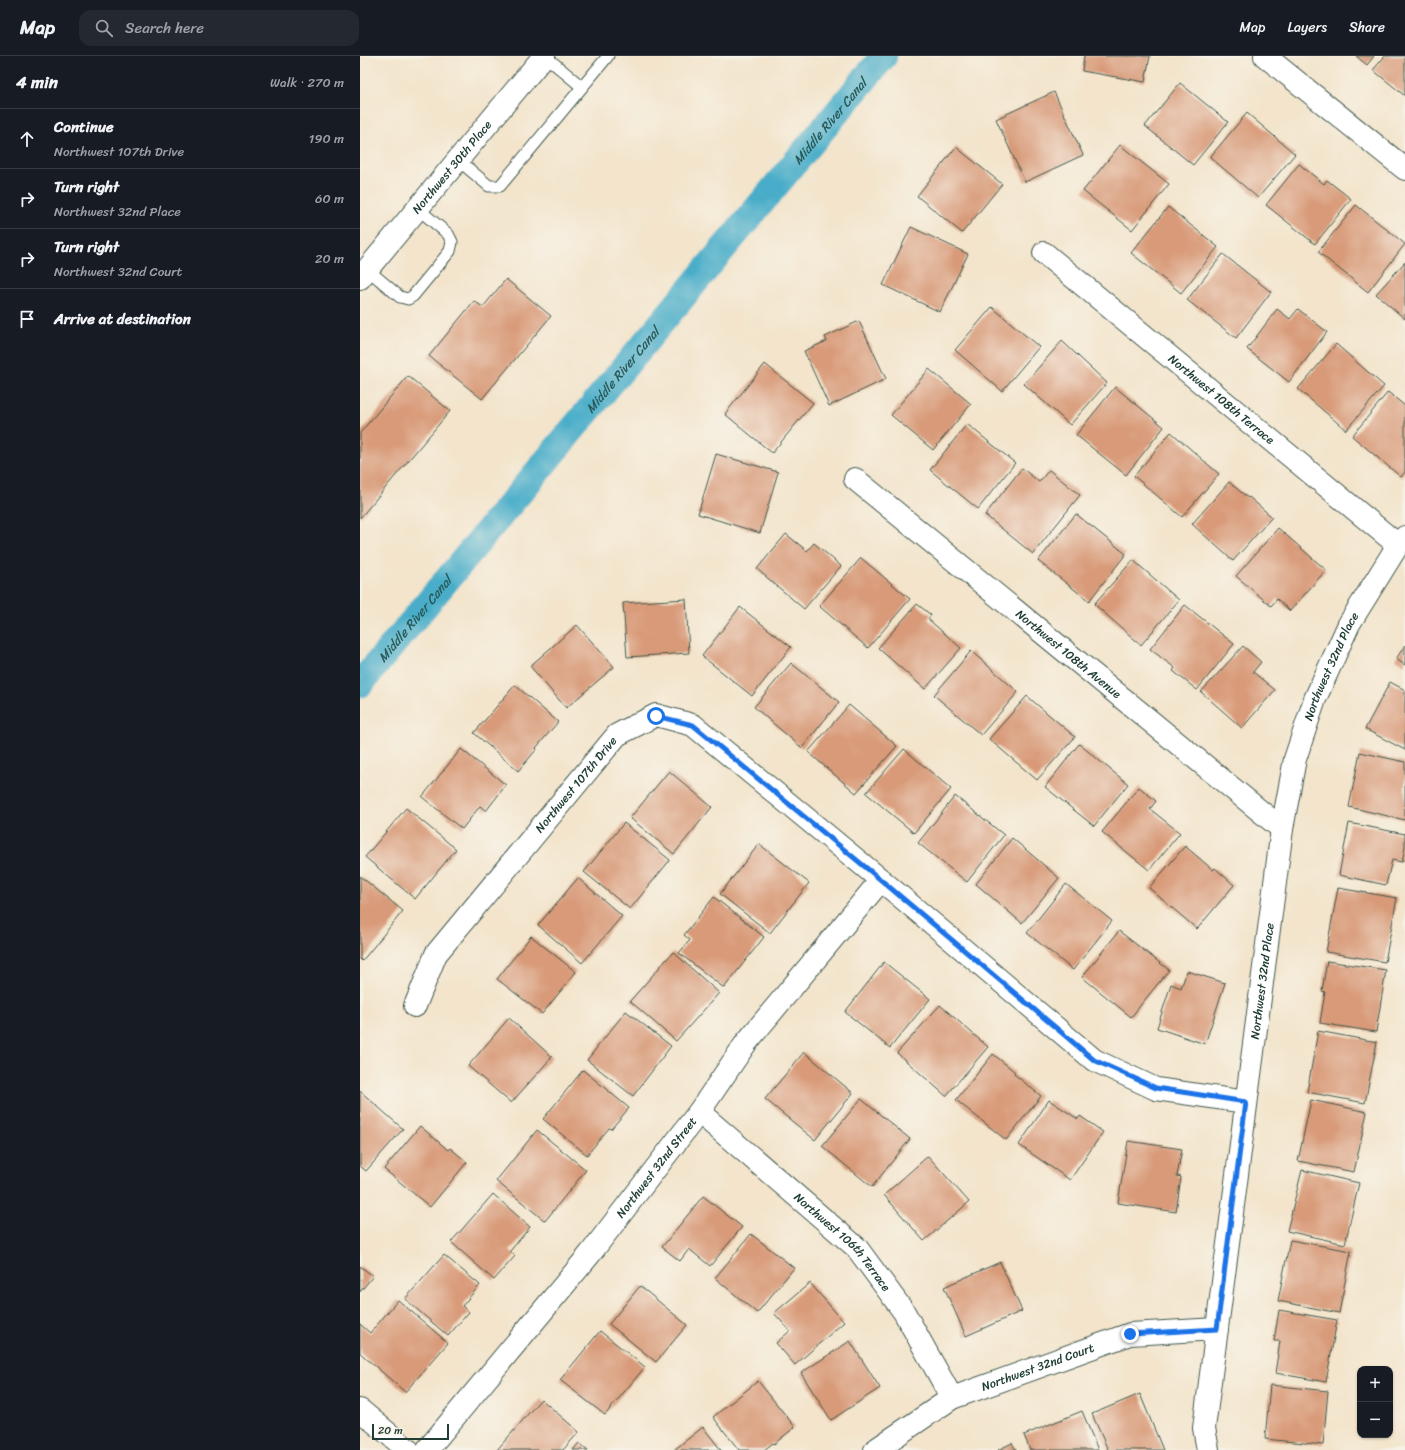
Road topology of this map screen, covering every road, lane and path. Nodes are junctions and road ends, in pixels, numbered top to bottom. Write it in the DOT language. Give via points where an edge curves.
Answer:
graph roads {
  1 [pos="544,56"];
  2 [pos="608,56"];
  3 [pos="1265,56"];
  4 [pos="582,87"];
  5 [pos="457,160"];
  6 [pos="1405,169"];
  7 [pos="417,208"];
  8 [pos="1044,253"];
  9 [pos="364,273"];
  10 [pos="855,479"];
  11 [pos="1402,541"];
  12 [pos="1282,829"];
  13 [pos="881,880"];
  14 [pos="415,1006"];
  15 [pos="1246,1102"];
  16 [pos="699,1112"];
  17 [pos="1217,1329"];
  18 [pos="952,1398"];
  19 [pos="360,1410"];
  20 [pos="408,1450"];
  21 [pos="427,1450"];
  22 [pos="875,1450"];
  23 [pos="1208,1450"];
  1 -- 4 [label="lane"];
  1 -- 5 [label="street, Northwest 30th Place"];
  2 -- 4 [label="lane"];
  3 -- 6 [label="street"];
  4 -- 5 [label="lane" via="500,186 489,186"];
  5 -- 7 [label="street, Northwest 30th Place"];
  7 -- 9 [label="street, Northwest 30th Place"];
  7 -- 9 [label="lane" via="448,234 452,242 450,251 408,299 400,297"];
  8 -- 11 [label="street, Northwest 108th Terrace"];
  10 -- 12 [label="street, Northwest 108th Avenue"];
  11 -- 12 [label="street, Northwest 32nd Place" via="1349,624 1315,700 1295,758"];
  12 -- 15 [label="street, Northwest 32nd Place"];
  13 -- 14 [label="street, Northwest 107th Drive" via="693,725 656,716 617,735 607,747 436,954"];
  13 -- 15 [label="street, Northwest 107th Drive" via="1094,1060 1156,1088"];
  13 -- 16 [label="street, Northwest 32nd Street" via="746,1043"];
  15 -- 17 [label="street, Northwest 32nd Place"];
  16 -- 18 [label="street, Northwest 106th Terrace" via="857,1248 904,1312"];
  16 -- 21 [label="street, Northwest 32nd Street" via="590,1254"];
  17 -- 18 [label="street, Northwest 32nd Court" via="1130,1334"];
  17 -- 23 [label="street, Northwest 32nd Place" via="1204,1428"];
  18 -- 22 [label="street, Northwest 32nd Court"];
  19 -- 20 [label="street"];
}
